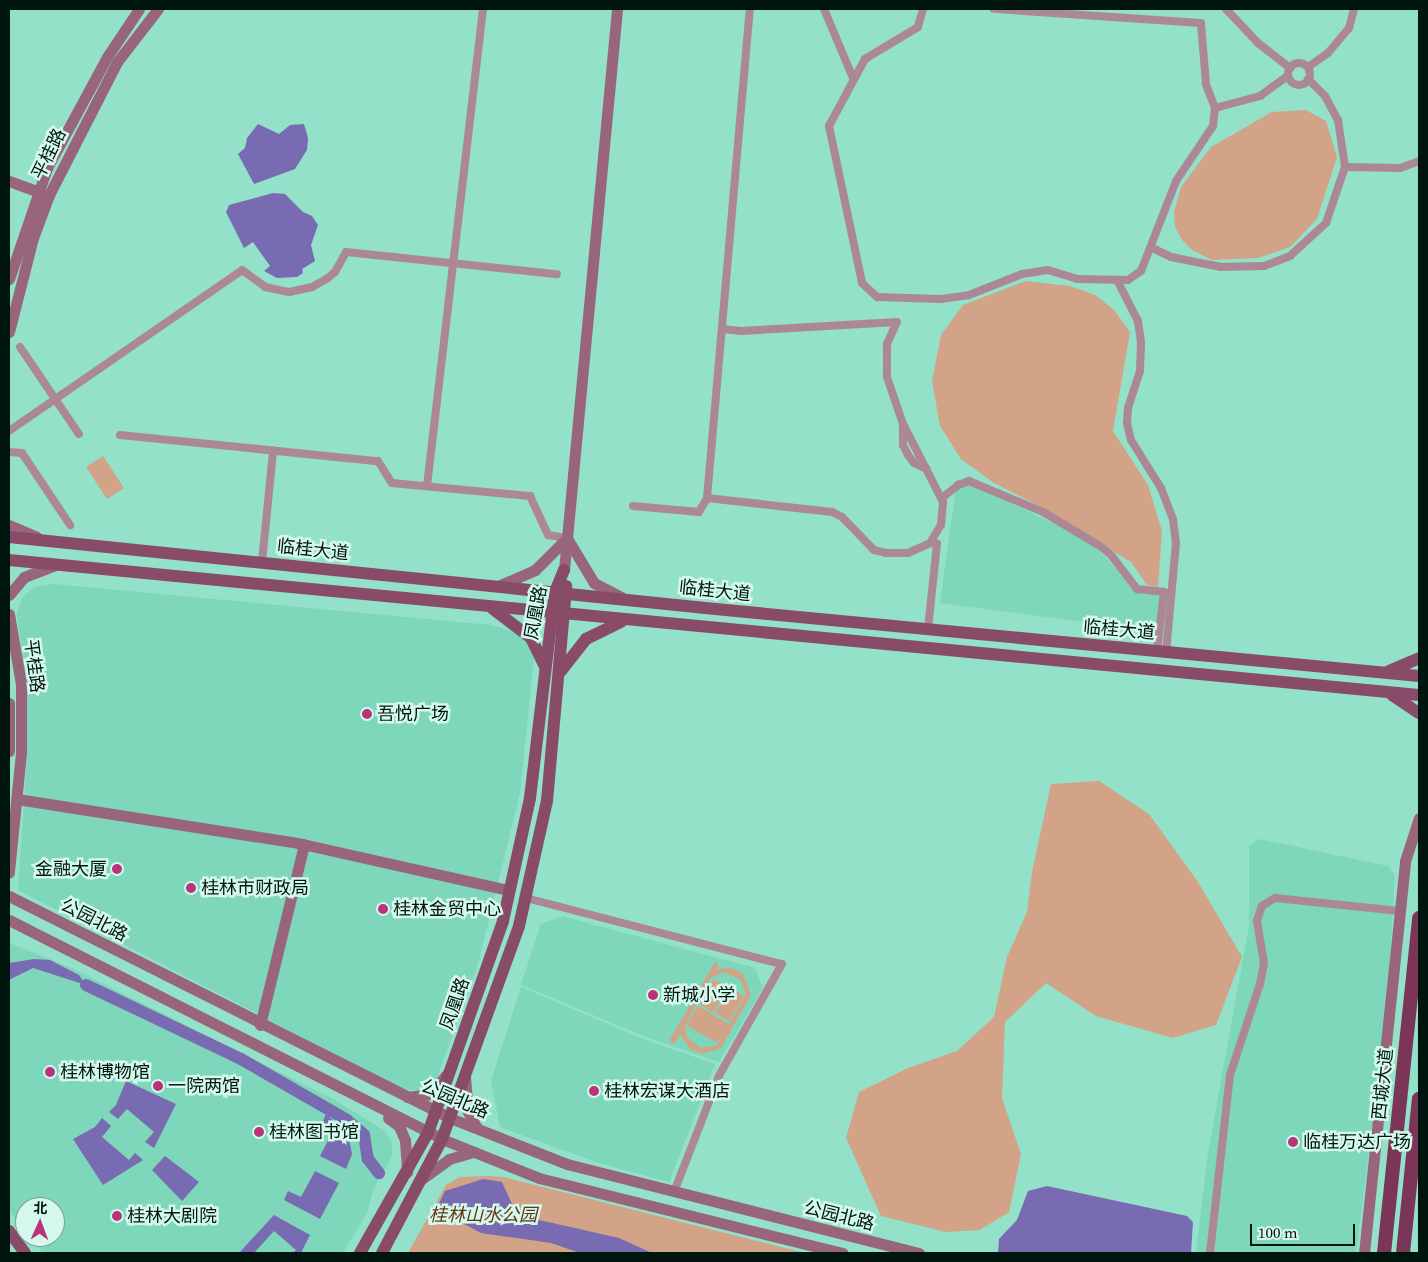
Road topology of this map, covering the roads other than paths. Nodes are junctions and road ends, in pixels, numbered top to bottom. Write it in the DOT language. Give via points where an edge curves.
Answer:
graph roads {
  1 [pos="139,9"];
  2 [pos="158,9"];
  3 [pos="483,9"];
  4 [pos="618,9"];
  5 [pos="750,9"];
  6 [pos="824,9"];
  7 [pos="922,9"];
  8 [pos="993,9"];
  9 [pos="1226,9"];
  10 [pos="1354,9"];
  11 [pos="1308,67"];
  12 [pos="1289,72"];
  13 [pos="853,78"];
  14 [pos="1308,79"];
  15 [pos="1215,108"];
  16 [pos="1419,161"];
  17 [pos="1345,167"];
  18 [pos="9,181"];
  19 [pos="37,191"];
  20 [pos="49,195"];
  21 [pos="1152,248"];
  22 [pos="453,264"];
  23 [pos="556,274"];
  24 [pos="9,279"];
  25 [pos="1117,280"];
  26 [pos="722,329"];
  27 [pos="9,332"];
  28 [pos="20,347"];
  29 [pos="55,399"];
  30 [pos="903,424"];
  31 [pos="9,431"];
  32 [pos="79,434"];
  33 [pos="120,435"];
  34 [pos="273,451"];
  35 [pos="9,452"];
  36 [pos="927,469"];
  37 [pos="428,486"];
  38 [pos="706,498"];
  39 [pos="942,498"];
  40 [pos="634,506"];
  41 [pos="9,525"];
  42 [pos="70,525"];
  43 [pos="9,536"];
  44 [pos="567,538"];
  45 [pos="50,541"];
  46 [pos="937,543"];
  47 [pos="9,560"];
  48 [pos="262,562"];
  49 [pos="56,565"];
  50 [pos="564,570"];
  51 [pos="496,586"];
  52 [pos="561,593"];
  53 [pos="9,595"];
  54 [pos="630,600"];
  55 [pos="491,608"];
  56 [pos="9,614"];
  57 [pos="558,614"];
  58 [pos="624,621"];
  59 [pos="928,629"];
  60 [pos="1162,651"];
  61 [pos="1419,658"];
  62 [pos="546,669"];
  63 [pos="1384,672"];
  64 [pos="559,673"];
  65 [pos="1419,676"];
  66 [pos="1383,691"];
  67 [pos="1419,695"];
  68 [pos="9,703"];
  69 [pos="1419,713"];
  70 [pos="9,751"];
  71 [pos="17,802"];
  72 [pos="1419,818"];
  73 [pos="300,847"];
  74 [pos="9,872"];
  75 [pos="508,893"];
  76 [pos="9,896"];
  77 [pos="526,898"];
  78 [pos="1399,911"];
  79 [pos="1419,918"];
  80 [pos="9,920"];
  81 [pos="258,1024"];
  82 [pos="450,1069"];
  83 [pos="465,1075"];
  84 [pos="404,1096"];
  85 [pos="1419,1099"];
  86 [pos="376,1107"];
  87 [pos="435,1112"];
  88 [pos="450,1118"];
  89 [pos="476,1128"];
  90 [pos="428,1134"];
  91 [pos="442,1139"];
  92 [pos="474,1152"];
  93 [pos="407,1172"];
  94 [pos="422,1179"];
  95 [pos="674,1192"];
  96 [pos="9,1231"];
  97 [pos="25,1253"];
  98 [pos="360,1253"];
  99 [pos="382,1253"];
  100 [pos="843,1253"];
  101 [pos="919,1253"];
  102 [pos="1210,1253"];
  103 [pos="1364,1253"];
  104 [pos="1384,1253"];
  105 [pos="1403,1253"];
  1 -- 19 [label="main road, 平桂路" via="97,74"];
  2 -- 20 [label="main road, 平桂路" via="117,62"];
  3 -- 22 [label="street"];
  4 -- 44 [label="main road"];
  5 -- 26 [label="street"];
  6 -- 13 [label="street"];
  7 -- 13 [label="street" via="918,27 865,60"];
  8 -- 15 [label="street" via="1201,23 1206,84"];
  9 -- 12 [label="street"];
  10 -- 11 [label="street" via="1349,28 1328,53"];
  11 -- 12 [label="street" via="1301,63"];
  11 -- 14 [label="street"];
  12 -- 14 [label="street" via="1297,84"];
  12 -- 15 [label="street" via="1260,96"];
  13 -- 25 [label="street" via="829,126 830,139 862,283 877,297 941,299 969,295 1022,274 1048,270 1077,279"];
  14 -- 17 [label="street" via="1325,96 1338,120"];
  15 -- 21 [label="street" via="1213,126 1176,181"];
  16 -- 17 [label="street" via="1400,168"];
  17 -- 21 [label="street" via="1326,223 1290,256 1264,266 1221,267 1171,257"];
  18 -- 19 [label="main road"];
  19 -- 20 [label="main road"];
  19 -- 24 [label="main road, 平桂路"];
  20 -- 27 [label="main road, 平桂路" via="33,238"];
  21 -- 25 [label="street" via="1141,271 1128,280"];
  22 -- 23 [label="street"];
  22 -- 29 [label="street" via="346,252 328,278 308,288 289,292 265,287 242,270"];
  22 -- 37 [label="street"];
  25 -- 60 [label="street" via="1138,322 1141,343 1140,371 1128,408 1127,423 1131,440 1161,488 1173,519 1176,543"];
  26 -- 30 [label="street" via="741,331 897,322 887,344 885,367"];
  26 -- 38 [label="street"];
  28 -- 29 [label="street"];
  29 -- 31 [label="street"];
  29 -- 32 [label="street"];
  30 -- 36 [label="street"];
  30 -- 36 [label="street" via="903,445 908,455 914,463"];
  33 -- 34 [label="street"];
  34 -- 37 [label="street" via="378,461 392,483"];
  34 -- 48 [label="street"];
  35 -- 42 [label="street" via="22,454"];
  36 -- 39 [label="street"];
  37 -- 44 [label="street" via="530,496 548,535"];
  38 -- 39 [label="street" via="832,512 874,550 897,555 920,549 930,542 941,524"];
  38 -- 40 [label="street" via="699,512"];
  39 -- 60 [label="street" via="969,481 1043,512 1100,546 1112,555 1137,589 1164,592"];
  41 -- 45 [label="main road"];
  43 -- 45 [label="main road, 临桂大道"];
  44 -- 50 [label="main road"];
  44 -- 51 [label="main road" via="535,570"];
  44 -- 54 [label="main road" via="594,583"];
  45 -- 48 [label="main road, 临桂大道"];
  46 -- 59 [label="street"];
  47 -- 49 [label="main road, 临桂大道"];
  48 -- 51 [label="main road, 临桂大道"];
  49 -- 53 [label="main road" via="24,577"];
  49 -- 55 [label="main road, 临桂大道"];
  50 -- 52 [label="main road, 凤凰路"];
  51 -- 52 [label="main road, 临桂大道"];
  52 -- 54 [label="main road, 临桂大道"];
  52 -- 57 [label="main road, 凤凰路"];
  54 -- 59 [label="main road, 临桂大道"];
  55 -- 57 [label="main road, 临桂大道"];
  55 -- 62 [label="main road" via="517,624 531,638"];
  56 -- 71 [label="main road, 平桂路" via="21,684"];
  57 -- 58 [label="main road, 临桂大道"];
  57 -- 62 [label="main road, 凤凰路"];
  57 -- 64 [label="main road, 凤凰路"];
  58 -- 64 [label="main road" via="586,639"];
  58 -- 66 [label="main road, 临桂大道"];
  59 -- 60 [label="main road, 临桂大道"];
  60 -- 63 [label="main road, 临桂大道"];
  61 -- 63 [label="main road"];
  62 -- 75 [label="main road, 凤凰路" via="530,798"];
  63 -- 65 [label="main road, 临桂大道"];
  64 -- 77 [label="main road, 凤凰路" via="547,801"];
  66 -- 67 [label="main road, 临桂大道"];
  66 -- 69 [label="main road"];
  68 -- 70 [label="main road, 平桂路"];
  71 -- 73 [label="main road"];
  71 -- 74 [label="main road, 平桂路"];
  72 -- 78 [label="main road" via="1405,861"];
  73 -- 75 [label="main road"];
  73 -- 81 [label="main road"];
  75 -- 82 [label="main road, 凤凰路" via="502,921"];
  76 -- 81 [label="main road, 公园北路"];
  77 -- 83 [label="main road, 凤凰路"];
  77 -- 95 [label="street" via="782,964 719,1076"];
  78 -- 102 [label="street" via="1275,898 1262,906 1257,920 1264,963 1260,986 1230,1075"];
  78 -- 103 [label="main road"];
  79 -- 104 [label="highway, 西城大道"];
  80 -- 86 [label="main road, 公园北路"];
  81 -- 84 [label="main road, 公园北路"];
  82 -- 84 [label="main road" via="431,1094"];
  82 -- 87 [label="main road, 凤凰路"];
  83 -- 88 [label="main road, 凤凰路"];
  83 -- 89 [label="main road" via="468,1112"];
  84 -- 87 [label="main road, 公园北路"];
  85 -- 105 [label="highway"];
  86 -- 90 [label="main road, 公园北路"];
  86 -- 93 [label="main road" via="398,1126 405,1140"];
  87 -- 88 [label="main road, 公园北路"];
  87 -- 90 [label="main road, 凤凰路"];
  88 -- 89 [label="main road, 公园北路"];
  88 -- 91 [label="main road, 凤凰路"];
  89 -- 95 [label="main road, 公园北路" via="568,1164"];
  90 -- 91 [label="main road, 公园北路"];
  90 -- 93 [label="main road, 凤凰路"];
  91 -- 92 [label="main road, 公园北路"];
  91 -- 94 [label="main road, 凤凰路"];
  92 -- 94 [label="main road" via="449,1159"];
  92 -- 100 [label="main road, 公园北路" via="539,1178"];
  93 -- 98 [label="main road, 凤凰路"];
  94 -- 99 [label="main road, 凤凰路"];
  95 -- 101 [label="main road, 公园北路"];
  96 -- 97 [label="main road"];
}
